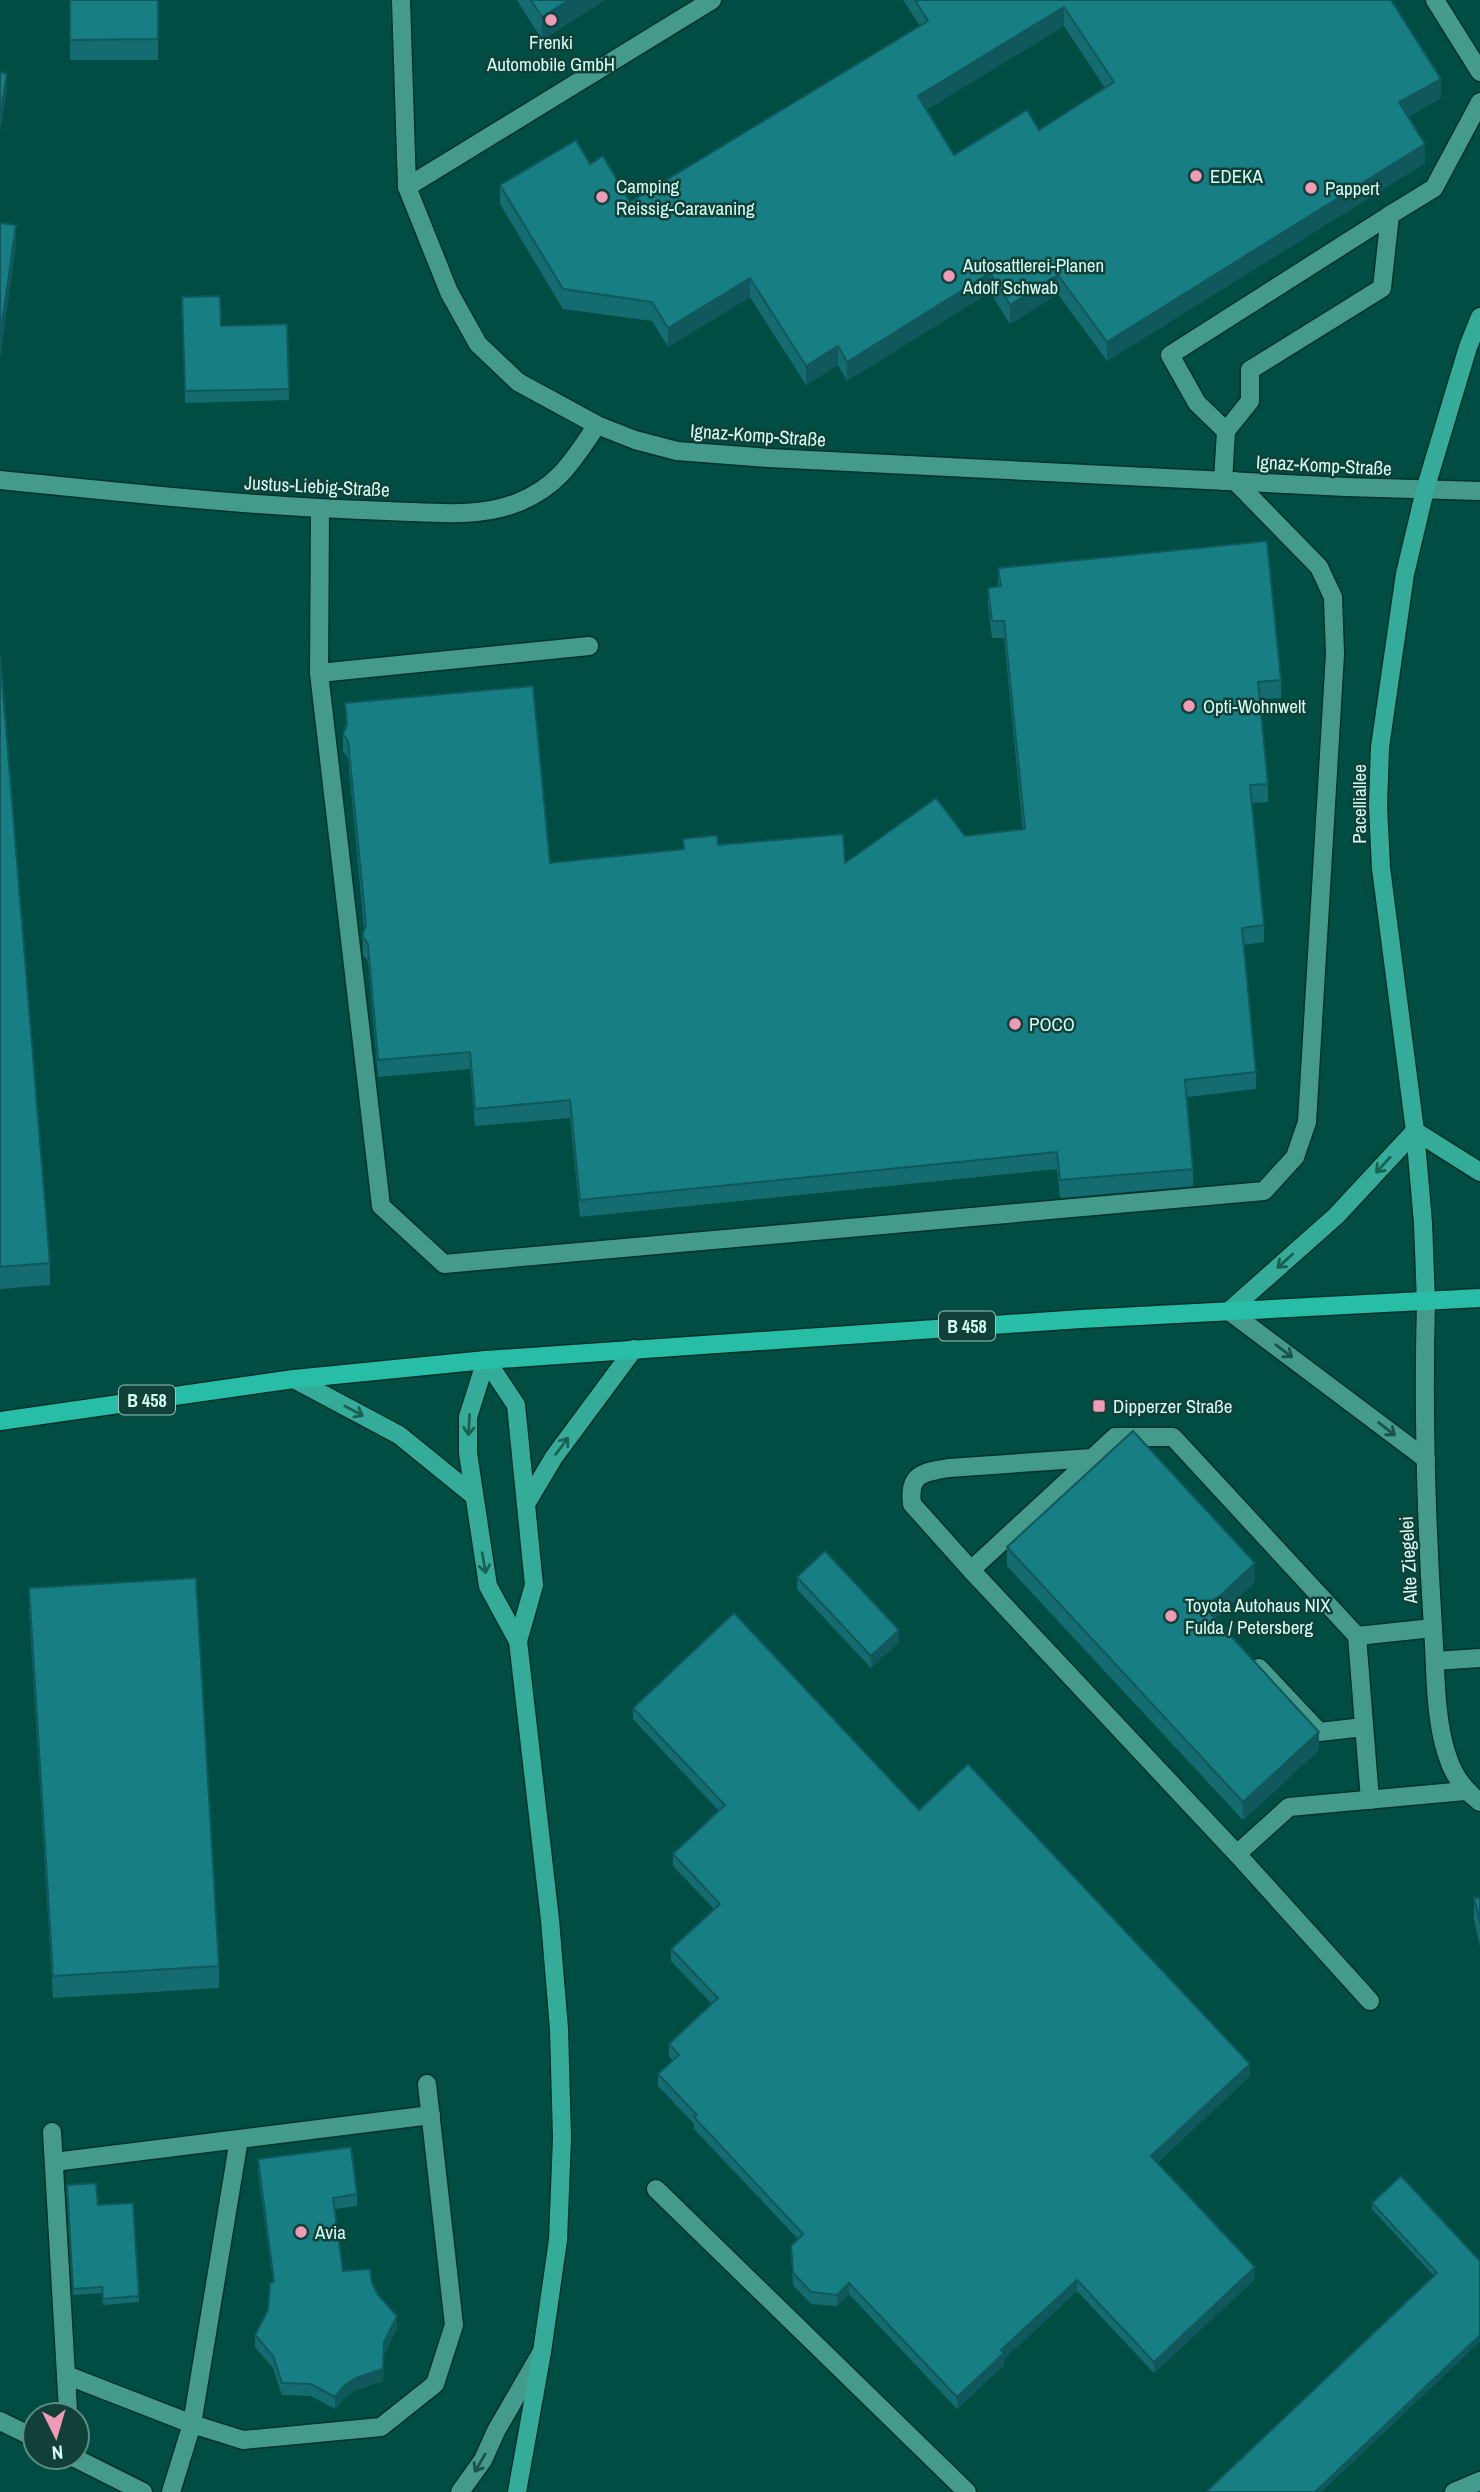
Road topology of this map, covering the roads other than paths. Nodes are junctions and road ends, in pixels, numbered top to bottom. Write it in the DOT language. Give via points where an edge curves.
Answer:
graph roads {
  1 [pos="401,0"];
  2 [pos="712,0"];
  3 [pos="1435,0"];
  4 [pos="1480,72"];
  5 [pos="1480,102"];
  6 [pos="407,187"];
  7 [pos="1390,215"];
  8 [pos="1480,317"];
  9 [pos="597,425"];
  10 [pos="1226,431"];
  11 [pos="0,480"];
  12 [pos="1229,481"];
  13 [pos="1425,490"];
  14 [pos="1480,491"];
  15 [pos="320,509"];
  16 [pos="589,646"];
  17 [pos="319,673"];
  18 [pos="1415,1131"];
  19 [pos="1480,1172"];
  20 [pos="1480,1298"];
  21 [pos="1426,1302"];
  22 [pos="1229,1311"];
  23 [pos="634,1349"];
  24 [pos="486,1360"];
  25 [pos="294,1378"];
  26 [pos="0,1421"];
  27 [pos="1092,1458"];
  28 [pos="1426,1459"];
  29 [pos="473,1495"];
  30 [pos="526,1504"];
  31 [pos="971,1570"];
  32 [pos="1433,1628"];
  33 [pos="1357,1636"];
  34 [pos="518,1640"];
  35 [pos="1248,1655"];
  36 [pos="1480,1658"];
  37 [pos="1435,1661"];
  38 [pos="1364,1727"];
  39 [pos="1465,1791"];
  40 [pos="1370,1800"];
  41 [pos="1480,1802"];
  42 [pos="1237,1854"];
  43 [pos="1370,2001"];
  44 [pos="427,2084"];
  45 [pos="431,2115"];
  46 [pos="52,2132"];
  47 [pos="239,2139"];
  48 [pos="54,2162"];
  49 [pos="656,2189"];
  50 [pos="542,2352"];
  51 [pos="66,2375"];
  52 [pos="67,2401"];
  53 [pos="0,2421"];
  54 [pos="192,2424"];
  55 [pos="21,2431"];
  56 [pos="91,2466"];
  57 [pos="1480,2481"];
  58 [pos="143,2492"];
  59 [pos="171,2492"];
  60 [pos="460,2492"];
  61 [pos="517,2492"];
  62 [pos="967,2492"];
  63 [pos="1454,2492"];
  1 -- 6 [label="street, Ignaz-Komp-Straße"];
  2 -- 6 [label="street"];
  3 -- 4 [label="street"];
  5 -- 7 [label="street" via="1434,188"];
  6 -- 9 [label="street, Ignaz-Komp-Straße" via="450,292 478,344 518,382"];
  7 -- 10 [label="street" via="1382,288 1250,370 1250,401"];
  7 -- 10 [label="street" via="1170,355 1197,403"];
  8 -- 13 [label="main road, Pacelliallee"];
  9 -- 12 [label="street, Ignaz-Komp-Straße" via="677,451"];
  9 -- 15 [label="street, Justus-Liebig-Straße" via="565,472 547,489 499,509"];
  10 -- 12 [label="street"];
  11 -- 15 [label="street, Justus-Liebig-Straße"];
  12 -- 13 [label="street, Ignaz-Komp-Straße"];
  12 -- 17 [label="street" via="1319,567 1333,597 1335,654 1307,1122 1295,1157 1264,1191 444,1264 381,1206"];
  13 -- 14 [label="street, Ignaz-Komp-Straße"];
  13 -- 18 [label="main road, Pacelliallee" via="1405,574 1380,747 1378,806 1381,868"];
  15 -- 17 [label="street"];
  16 -- 17 [label="street"];
  18 -- 19 [label="main road"];
  18 -- 21 [label="main road, Pacelliallee"];
  18 -- 22 [label="main road, one-way" via="1336,1216"];
  20 -- 21 [label="main road, B 458"];
  21 -- 22 [label="main road, B 458"];
  21 -- 28 [label="street, Alte Ziegelei"];
  22 -- 23 [label="main road, B 458"];
  22 -- 28 [label="street, one-way"];
  23 -- 24 [label="main road, B 458"];
  30 -- 23 [label="main road, one-way" via="554,1457"];
  24 -- 25 [label="main road, B 458"];
  24 -- 29 [label="main road, one-way" via="468,1417"];
  24 -- 30 [label="main road" via="516,1405"];
  25 -- 26 [label="main road, B 458"];
  25 -- 29 [label="main road, one-way" via="400,1435"];
  27 -- 31 [label="street"];
  27 -- 31 [label="street" via="949,1468 915,1478 910,1489 912,1504"];
  27 -- 33 [label="street" via="1115,1437 1173,1437"];
  28 -- 32 [label="street, Alte Ziegelei"];
  29 -- 34 [label="main road, one-way" via="488,1586"];
  30 -- 34 [label="main road" via="534,1585"];
  31 -- 42 [label="street"];
  32 -- 33 [label="street"];
  32 -- 37 [label="street, Alte Ziegelei"];
  33 -- 38 [label="street"];
  34 -- 50 [label="main road" via="559,2029 562,2138 558,2240"];
  35 -- 38 [label="street" via="1319,1732"];
  36 -- 37 [label="street"];
  37 -- 39 [label="street, Alte Ziegelei" via="1447,1756"];
  38 -- 40 [label="street"];
  39 -- 40 [label="street"];
  39 -- 41 [label="street, Alte Ziegelei"];
  40 -- 42 [label="street" via="1289,1807"];
  42 -- 43 [label="street"];
  44 -- 45 [label="street"];
  45 -- 47 [label="street"];
  45 -- 54 [label="street" via="454,2325 435,2384 381,2427 243,2440"];
  46 -- 48 [label="street"];
  47 -- 48 [label="street"];
  47 -- 54 [label="street"];
  48 -- 51 [label="street"];
  49 -- 62 [label="street"];
  50 -- 60 [label="street, one-way"];
  50 -- 61 [label="main road"];
  51 -- 52 [label="street"];
  51 -- 54 [label="street"];
  53 -- 55 [label="street"];
  54 -- 59 [label="street"];
  56 -- 58 [label="street"];
  57 -- 63 [label="street"];
}
